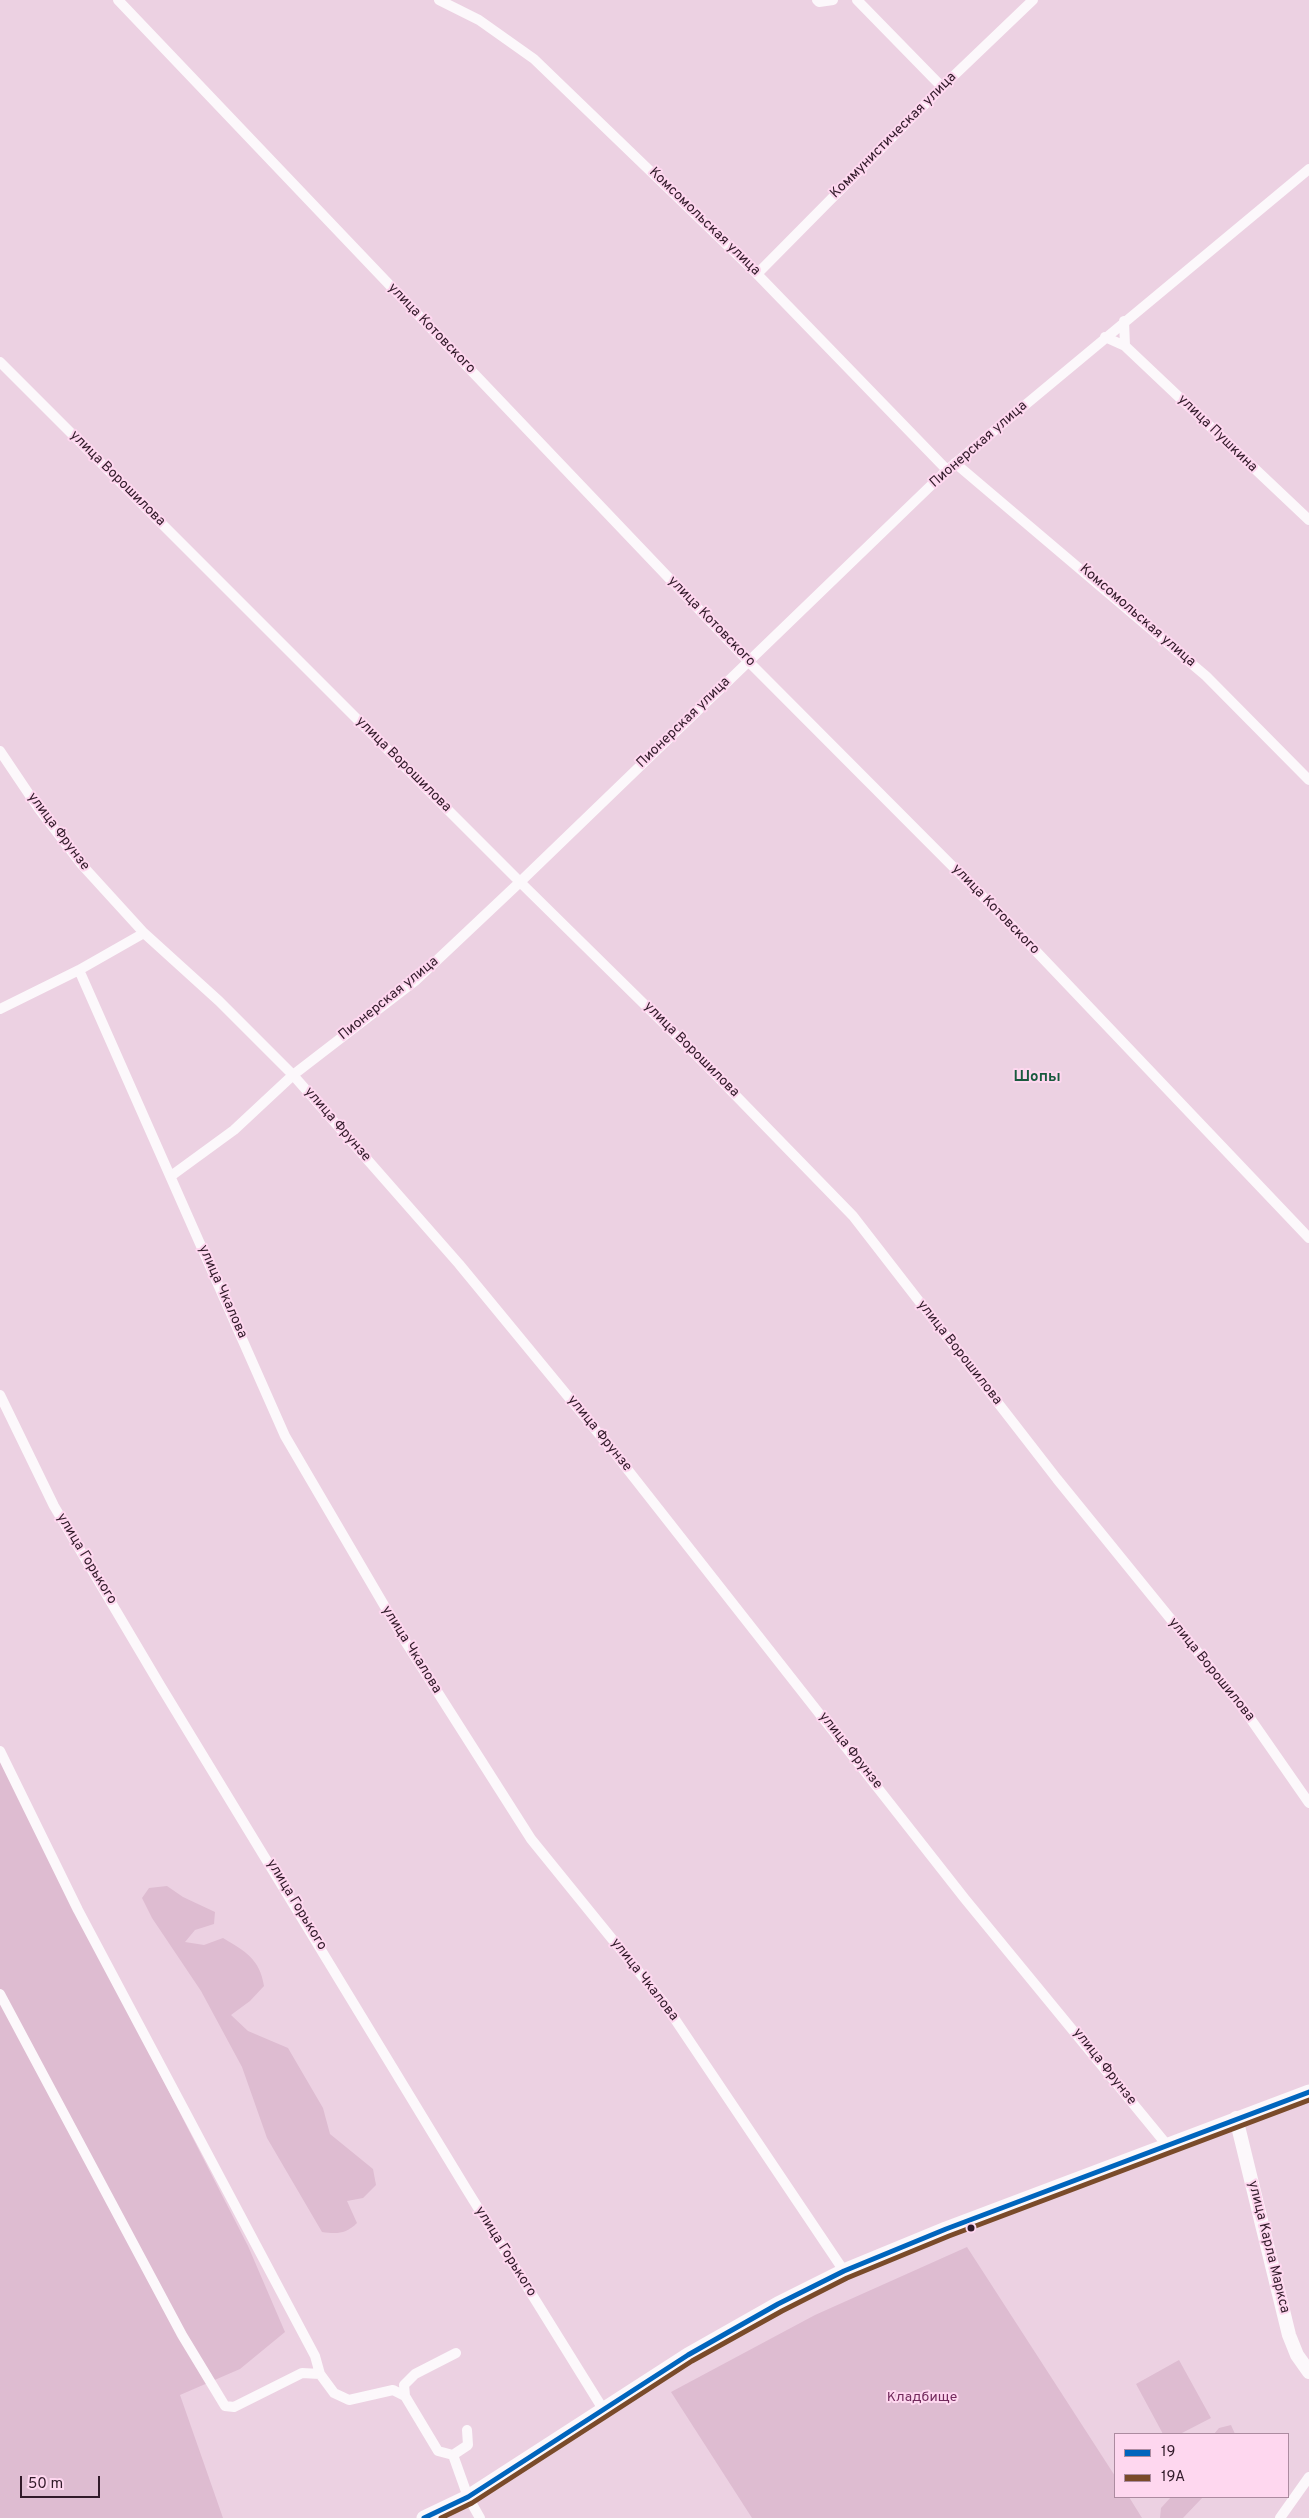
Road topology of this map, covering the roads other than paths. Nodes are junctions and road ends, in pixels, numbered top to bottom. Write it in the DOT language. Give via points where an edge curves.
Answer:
graph roads {
  1 [pos="118,0"];
  2 [pos="439,0"];
  3 [pos="817,0"];
  4 [pos="834,0"];
  5 [pos="857,0"];
  6 [pos="1033,0"];
  7 [pos="942,87"];
  8 [pos="1309,169"];
  9 [pos="757,274"];
  10 [pos="1124,321"];
  11 [pos="1105,337"];
  12 [pos="1125,346"];
  13 [pos="0,362"];
  14 [pos="955,462"];
  15 [pos="946,470"];
  16 [pos="1309,520"];
  17 [pos="748,661"];
  18 [pos="0,751"];
  19 [pos="1309,780"];
  20 [pos="520,882"];
  21 [pos="144,933"];
  22 [pos="79,970"];
  23 [pos="0,1008"];
  24 [pos="293,1075"];
  25 [pos="171,1176"];
  26 [pos="1309,1238"];
  27 [pos="0,1395"];
  28 [pos="0,1751"];
  29 [pos="1309,1803"];
  30 [pos="0,1994"];
  31 [pos="1309,2092"];
  32 [pos="1236,2118"];
  33 [pos="1167,2145"];
  34 [pos="844,2271"];
  35 [pos="456,2354"];
  36 [pos="1309,2372"];
  37 [pos="320,2374"];
  38 [pos="405,2396"];
  39 [pos="603,2409"];
  40 [pos="467,2430"];
  41 [pos="453,2455"];
  42 [pos="1309,2477"];
  43 [pos="468,2497"];
  44 [pos="424,2518"];
  45 [pos="480,2518"];
  46 [pos="1280,2518"];
  1 -- 17 [label="street, улица Котовского"];
  2 -- 9 [label="street, Комсомольская улица" via="479,20 534,59"];
  3 -- 4 [label="street"];
  5 -- 7 [label="street"];
  6 -- 7 [label="street, Коммунистическая улица"];
  7 -- 9 [label="street, Коммунистическая улица"];
  8 -- 10 [label="street, Пионерская улица"];
  9 -- 15 [label="street, Комсомольская улица"];
  10 -- 11 [label="street, Пионерская улица"];
  10 -- 12 [label="street"];
  11 -- 12 [label="street, улица Пушкина"];
  11 -- 14 [label="street, Пионерская улица"];
  12 -- 16 [label="street, улица Пушкина"];
  13 -- 20 [label="street, улица Ворошилова"];
  14 -- 15 [label="street, Пионерская улица"];
  14 -- 19 [label="street, Комсомольская улица" via="1206,676"];
  15 -- 17 [label="street, Пионерская улица"];
  17 -- 20 [label="street, Пионерская улица"];
  17 -- 26 [label="street, улица Котовского" via="1012,927"];
  18 -- 21 [label="street, улица Фрунзе" via="82,864"];
  20 -- 24 [label="street, Пионерская улица" via="415,981"];
  20 -- 29 [label="street, улица Ворошилова" via="706,1065 853,1216 1069,1494 1243,1708"];
  21 -- 22 [label="street"];
  21 -- 24 [label="street, улица Фрунзе" via="219,1001"];
  22 -- 23 [label="street"];
  22 -- 25 [label="street, улица Чкалова"];
  24 -- 25 [label="street, Пионерская улица" via="234,1130"];
  24 -- 33 [label="street, улица Фрунзе" via="459,1264 613,1451 965,1899"];
  25 -- 34 [label="street, улица Чкалова" via="285,1436 405,1641 530,1839 664,2003"];
  27 -- 39 [label="street, улица Горького" via="54,1506 155,1676"];
  28 -- 37 [label="street" via="78,1910 315,2356"];
  30 -- 37 [label="street" via="182,2335 225,2406 234,2407 302,2374"];
  31 -- 32 [label="main road"];
  32 -- 33 [label="main road"];
  32 -- 36 [label="main road, улица Карла Маркса" via="1289,2335"];
  33 -- 34 [label="main road"];
  34 -- 39 [label="main road" via="762,2313"];
  35 -- 38 [label="street" via="415,2374 404,2385"];
  37 -- 38 [label="street" via="334,2393 349,2400 393,2390"];
  38 -- 41 [label="street" via="438,2451"];
  39 -- 43 [label="main road"];
  40 -- 41 [label="street" via="468,2445"];
  41 -- 43 [label="street"];
  42 -- 46 [label="street"];
  43 -- 44 [label="main road"];
  43 -- 45 [label="street"];
}
